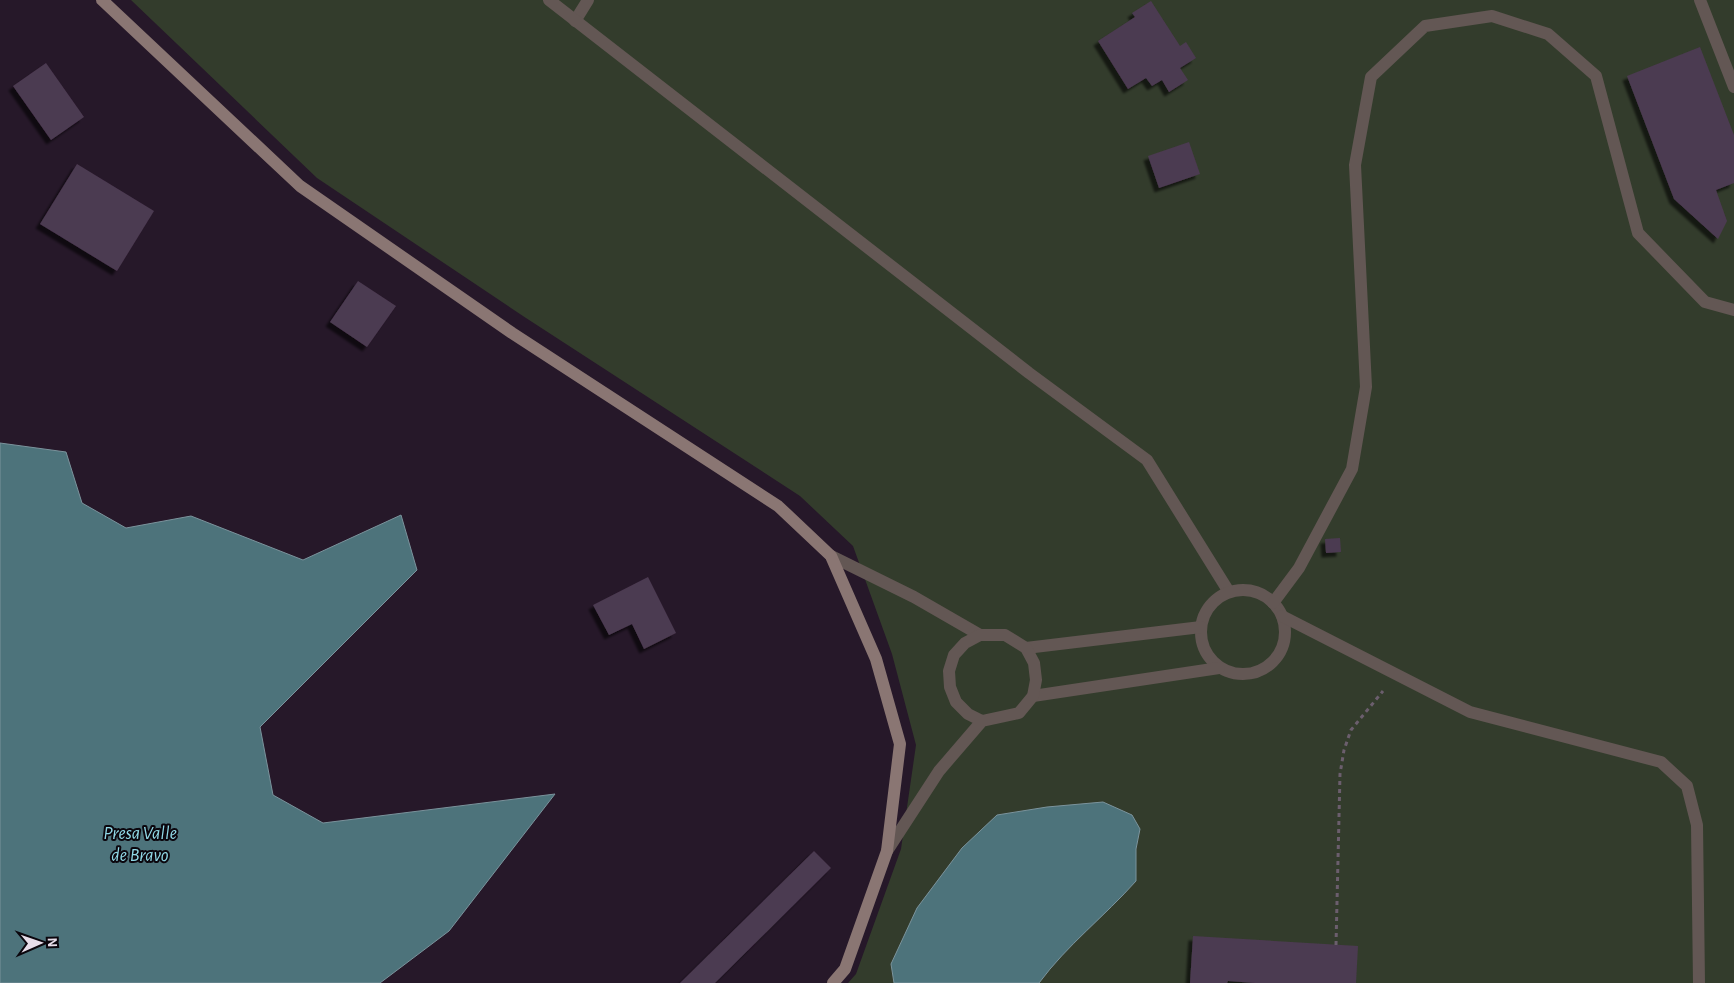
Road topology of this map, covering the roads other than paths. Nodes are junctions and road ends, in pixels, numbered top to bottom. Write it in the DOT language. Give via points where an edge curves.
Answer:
graph roads {
  1 [pos="102,0"];
  2 [pos="549,0"];
  3 [pos="588,0"];
  4 [pos="1700,0"];
  5 [pos="575,21"];
  6 [pos="1734,87"];
  7 [pos="1734,310"];
  8 [pos="831,556"];
  9 [pos="1229,592"];
  10 [pos="1273,603"];
  11 [pos="1282,616"];
  12 [pos="1201,627"];
  13 [pos="980,635"];
  14 [pos="1026,648"];
  15 [pos="1219,668"];
  16 [pos="1033,696"];
  17 [pos="982,722"];
  18 [pos="887,851"];
  19 [pos="833,983"];
  20 [pos="1699,983"];
  1 -- 8 [label="main road" via="300,186 512,333 778,506"];
  2 -- 5 [label="street"];
  3 -- 5 [label="street"];
  4 -- 6 [label="street"];
  5 -- 9 [label="street" via="1029,373 1147,460"];
  7 -- 10 [label="street" via="1705,302 1638,233 1596,76 1548,34 1492,16 1425,26 1371,77 1355,165 1366,388 1352,469 1299,568"];
  8 -- 13 [label="street" via="914,597"];
  8 -- 18 [label="main road" via="876,659 900,744"];
  9 -- 10 [label="street" via="1244,590 1260,594"];
  9 -- 12 [label="street" via="1215,600"];
  10 -- 11 [label="street"];
  11 -- 15 [label="street" via="1285,634 1281,652 1270,666 1254,674 1236,674"];
  11 -- 20 [label="street" via="1470,712 1661,762 1687,786 1697,825"];
  12 -- 14 [label="street"];
  12 -- 15 [label="street" via="1208,657"];
  13 -- 14 [label="street" via="1005,635"];
  13 -- 17 [label="street" via="965,643 954,655 949,671 950,687 956,702"];
  14 -- 16 [label="street" via="1034,663 1036,680"];
  15 -- 16 [label="street"];
  16 -- 17 [label="street" via="1019,713"];
  17 -- 18 [label="street" via="940,771"];
  18 -- 19 [label="main road" via="845,969"];
}
